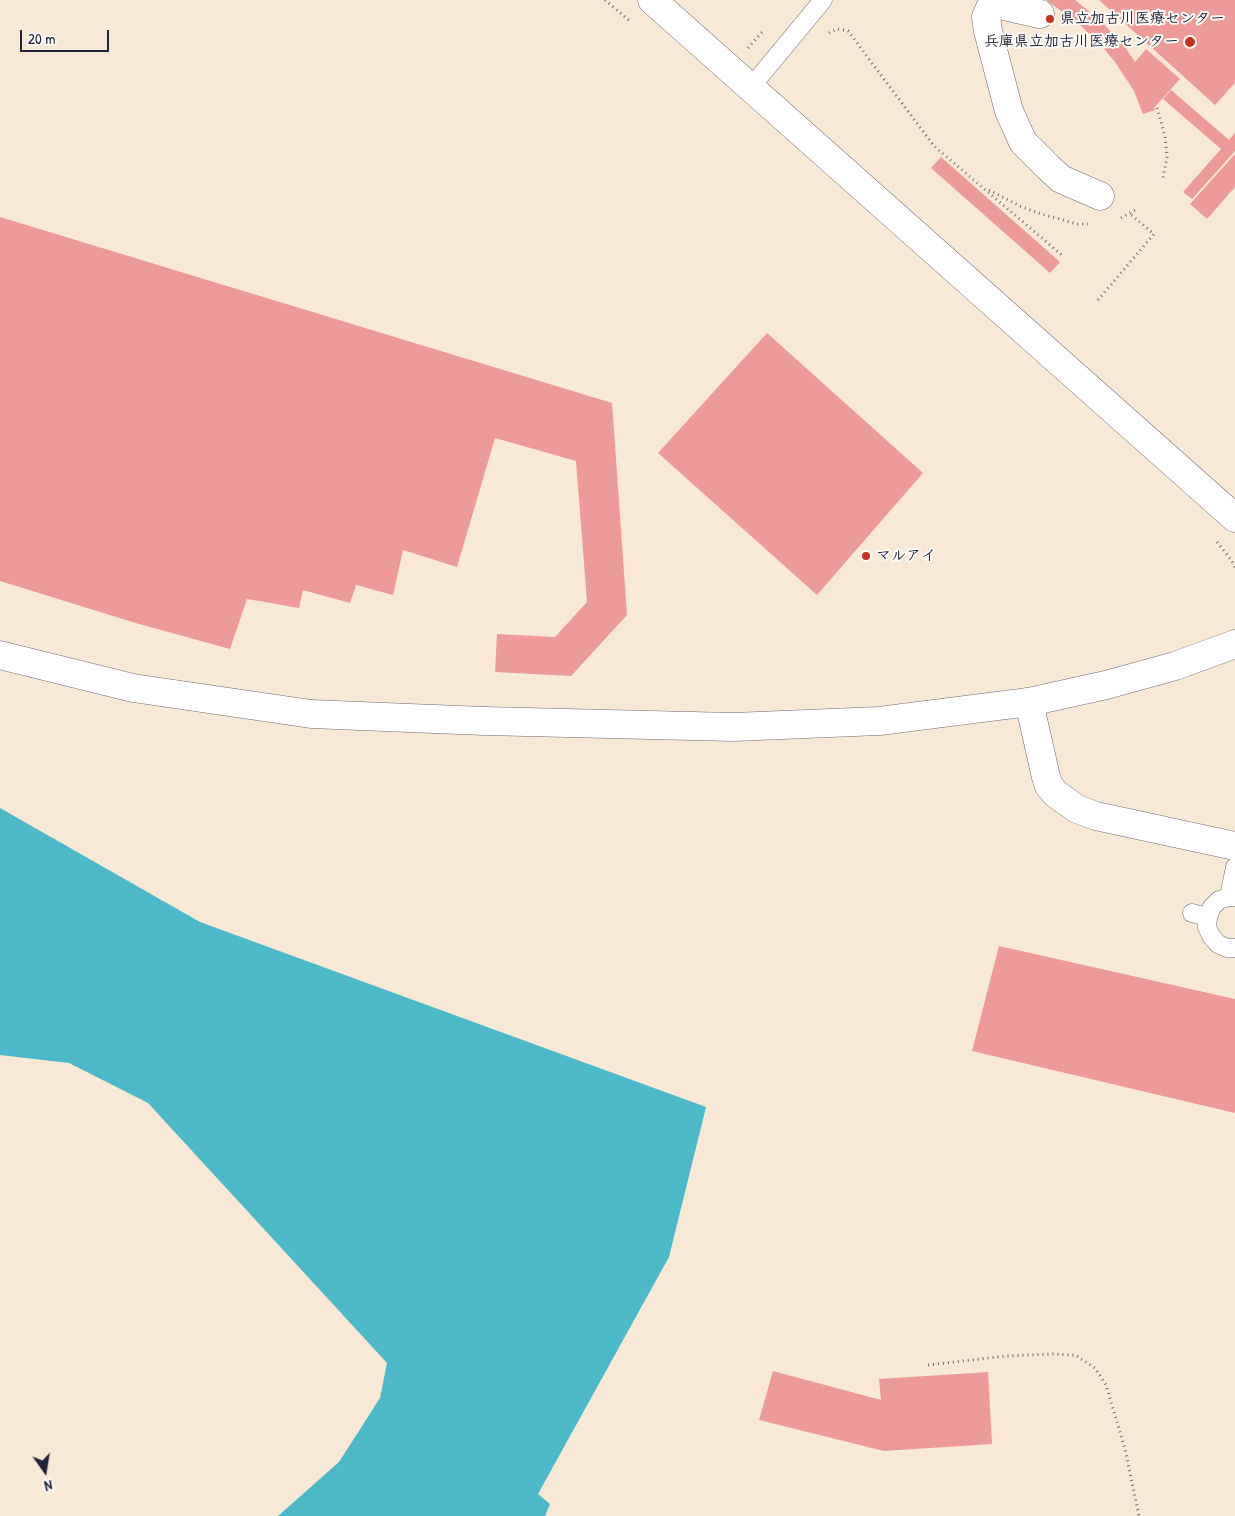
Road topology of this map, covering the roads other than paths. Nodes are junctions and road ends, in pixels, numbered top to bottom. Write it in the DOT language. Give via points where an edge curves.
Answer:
graph roads {
  1 [pos="652,0"];
  2 [pos="823,0"];
  3 [pos="1040,14"];
  4 [pos="750,87"];
  5 [pos="1100,196"];
  6 [pos="1235,518"];
  7 [pos="1235,644"];
  8 [pos="0,655"];
  9 [pos="1029,702"];
  10 [pos="1235,846"];
  11 [pos="1235,867"];
  12 [pos="1232,897"];
  13 [pos="1235,948"];
  1 -- 4 [label="street"];
  2 -- 4 [label="lane"];
  3 -- 5 [label="street" via="1000,5 990,8 986,18 1009,111 1023,142 1049,168 1061,179"];
  4 -- 6 [label="street"];
  7 -- 9 [label="street" via="1175,666"];
  8 -- 9 [label="street" via="133,688 311,714 733,727 879,721"];
  9 -- 10 [label="street" via="1049,786 1076,809"];
  11 -- 12 [label="lane"];
  12 -- 13 [label="lane" via="1219,900 1200,915 1218,944"];
}
